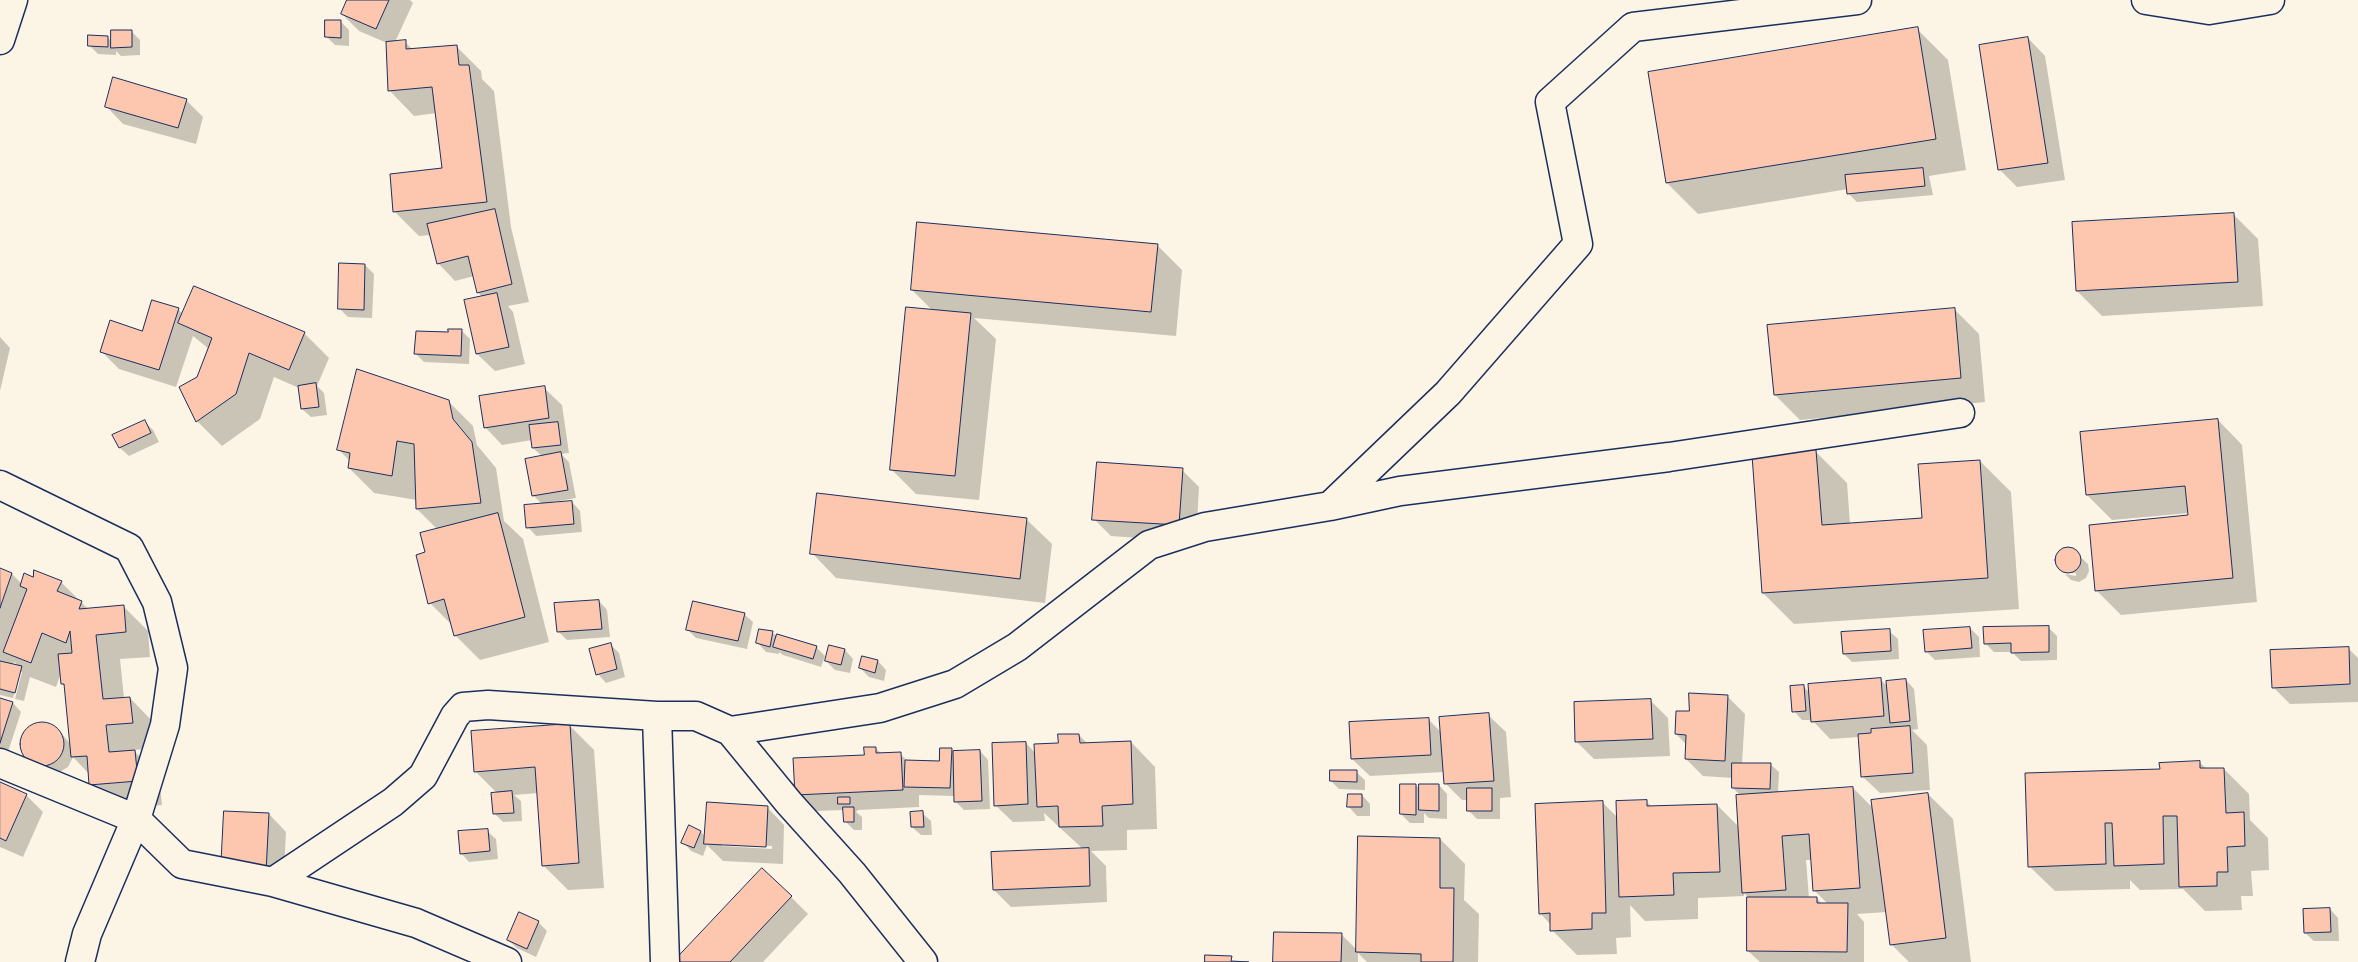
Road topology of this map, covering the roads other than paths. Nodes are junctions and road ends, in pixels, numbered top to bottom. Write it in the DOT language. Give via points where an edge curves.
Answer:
graph roads {
  1 [pos="13,0"];
  2 [pos="1857,0"];
  3 [pos="2146,0"];
  4 [pos="2270,0"];
  5 [pos="0,40"];
  6 [pos="1960,413"];
  7 [pos="0,485"];
  8 [pos="1330,506"];
  9 [pos="657,716"];
  10 [pos="730,731"];
  11 [pos="0,763"];
  12 [pos="136,819"];
  13 [pos="272,882"];
  14 [pos="80,962"];
  15 [pos="507,962"];
  16 [pos="665,962"];
  17 [pos="923,962"];
  1 -- 5 [label="street"];
  2 -- 8 [label="street" via="1632,27 1550,102 1578,244 1448,393"];
  3 -- 4 [label="street" via="2209,10"];
  6 -- 8 [label="street" via="1670,457 1400,491"];
  7 -- 12 [label="street" via="129,548 157,602 173,668 165,725"];
  8 -- 10 [label="street" via="1205,527 1149,545 1017,647 955,684 880,708"];
  9 -- 10 [label="street" via="696,716"];
  9 -- 13 [label="street" via="488,705 464,708 454,716 423,776 393,802"];
  9 -- 16 [label="street"];
  10 -- 17 [label="street" via="852,873"];
  11 -- 12 [label="street"];
  12 -- 13 [label="street" via="182,864"];
  12 -- 14 [label="street" via="87,934"];
  13 -- 15 [label="street" via="416,923"];
}
